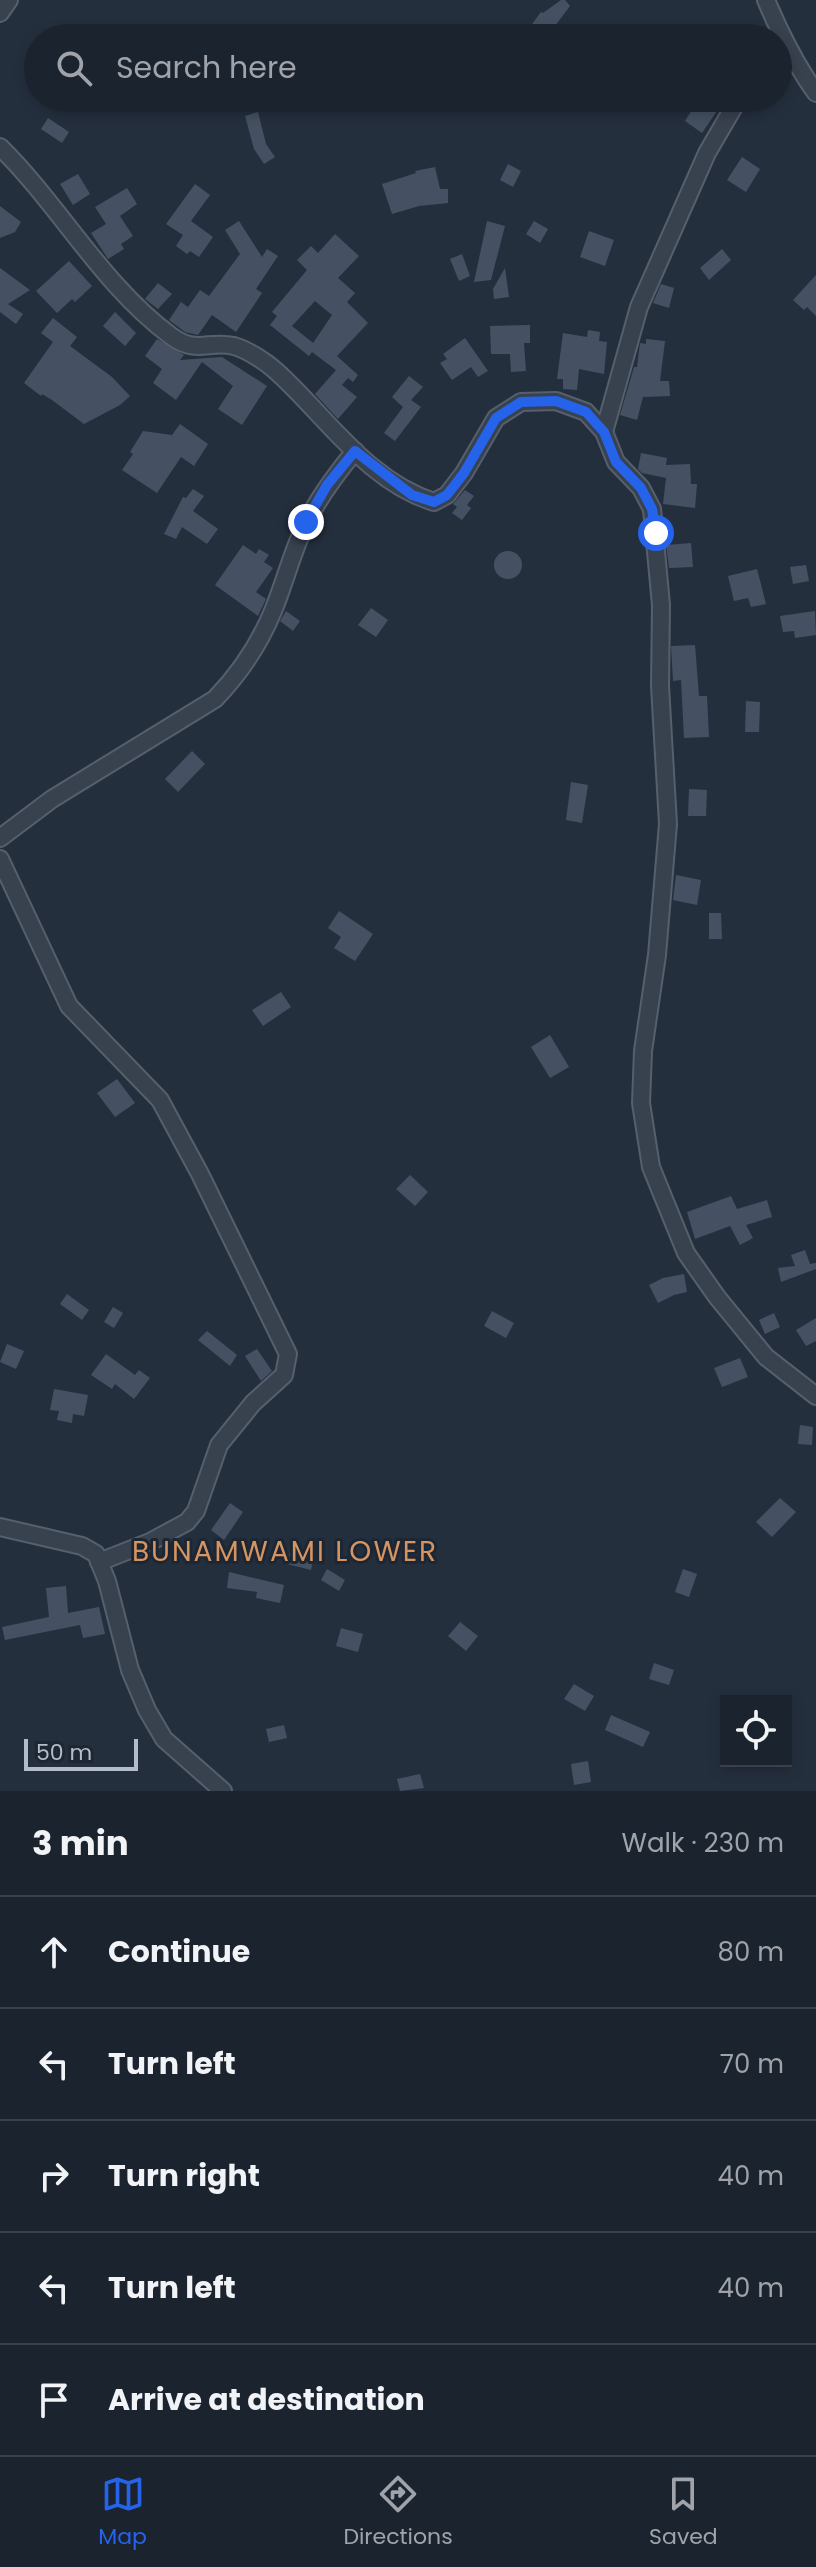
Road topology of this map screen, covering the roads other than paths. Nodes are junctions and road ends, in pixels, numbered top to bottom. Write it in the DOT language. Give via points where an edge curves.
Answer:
graph roads {
  1 [pos="9,0"];
  2 [pos="766,0"];
  3 [pos="0,13"];
  4 [pos="774,24"];
  5 [pos="792,58"];
  6 [pos="816,93"];
  7 [pos="731,112"];
  8 [pos="0,147"];
  9 [pos="604,432"];
  10 [pos="355,451"];
  11 [pos="0,838"];
  12 [pos="0,859"];
  13 [pos="816,1396"];
  14 [pos="0,1527"];
  15 [pos="99,1562"];
  16 [pos="223,1791"];
  1 -- 3 [label="street"];
  2 -- 4 [label="street"];
  5 -- 6 [label="street"];
  7 -- 9 [label="street" via="707,153 639,307"];
  8 -- 10 [label="street" via="144,316 194,348 234,346 251,354 275,370"];
  9 -- 10 [label="street" via="586,412 556,401 521,402 496,418 464,473 447,495 434,502 412,495"];
  9 -- 13 [label="street" via="616,462 641,488 652,509 661,605 668,824 641,1103 651,1167 686,1253 717,1297 766,1357"];
  10 -- 11 [label="street" via="306,522 273,611 237,676 215,699 52,799"];
  12 -- 15 [label="street" via="69,1006 160,1100 288,1354 284,1375 219,1445 196,1511 187,1522"];
  14 -- 15 [label="street" via="91,1549"];
  15 -- 16 [label="street" via="147,1710 164,1739"];
}
